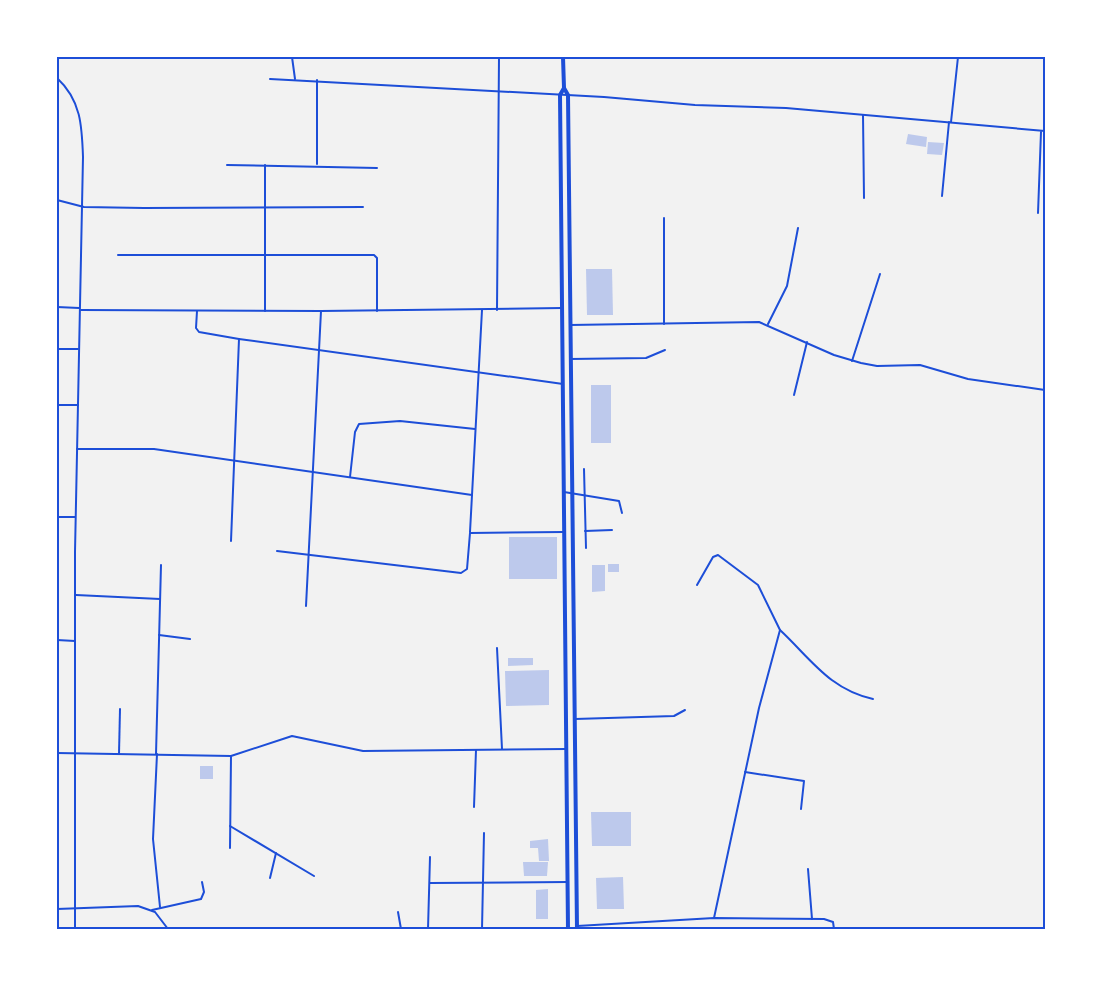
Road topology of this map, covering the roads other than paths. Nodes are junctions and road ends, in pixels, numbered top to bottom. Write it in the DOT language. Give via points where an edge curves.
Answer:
graph roads {
  1 [pos="292,57"];
  2 [pos="499,57"];
  3 [pos="563,57"];
  4 [pos="958,57"];
  5 [pos="57,78"];
  6 [pos="270,79"];
  7 [pos="295,79"];
  8 [pos="317,80"];
  9 [pos="564,88"];
  10 [pos="499,92"];
  11 [pos="560,95"];
  12 [pos="568,95"];
  13 [pos="863,115"];
  14 [pos="950,122"];
  15 [pos="1043,131"];
  16 [pos="227,165"];
  17 [pos="265,165"];
  18 [pos="317,165"];
  19 [pos="377,168"];
  20 [pos="942,196"];
  21 [pos="864,198"];
  22 [pos="57,200"];
  23 [pos="84,207"];
  24 [pos="264,207"];
  25 [pos="363,207"];
  26 [pos="1038,213"];
  27 [pos="664,218"];
  28 [pos="798,228"];
  29 [pos="265,254"];
  30 [pos="118,255"];
  31 [pos="880,274"];
  32 [pos="57,307"];
  33 [pos="562,308"];
  34 [pos="79,309"];
  35 [pos="482,310"];
  36 [pos="497,310"];
  37 [pos="196,311"];
  38 [pos="265,311"];
  39 [pos="321,311"];
  40 [pos="377,311"];
  41 [pos="664,324"];
  42 [pos="768,324"];
  43 [pos="570,325"];
  44 [pos="239,339"];
  45 [pos="807,342"];
  46 [pos="57,349"];
  47 [pos="79,349"];
  48 [pos="665,350"];
  49 [pos="317,351"];
  50 [pos="570,359"];
  51 [pos="852,361"];
  52 [pos="477,372"];
  53 [pos="563,384"];
  54 [pos="1045,390"];
  55 [pos="794,395"];
  56 [pos="57,405"];
  57 [pos="78,405"];
  58 [pos="475,429"];
  59 [pos="77,449"];
  60 [pos="235,460"];
  61 [pos="584,469"];
  62 [pos="313,471"];
  63 [pos="350,477"];
  64 [pos="564,492"];
  65 [pos="572,492"];
  66 [pos="585,494"];
  67 [pos="472,495"];
  68 [pos="622,513"];
  69 [pos="57,517"];
  70 [pos="75,517"];
  71 [pos="612,530"];
  72 [pos="585,531"];
  73 [pos="564,532"];
  74 [pos="470,533"];
  75 [pos="231,541"];
  76 [pos="586,548"];
  77 [pos="277,551"];
  78 [pos="309,555"];
  79 [pos="161,565"];
  80 [pos="697,585"];
  81 [pos="75,595"];
  82 [pos="160,599"];
  83 [pos="306,606"];
  84 [pos="780,630"];
  85 [pos="159,635"];
  86 [pos="190,639"];
  87 [pos="57,640"];
  88 [pos="75,640"];
  89 [pos="497,648"];
  90 [pos="566,690"];
  91 [pos="574,690"];
  92 [pos="873,699"];
  93 [pos="120,709"];
  94 [pos="685,710"];
  95 [pos="575,719"];
  96 [pos="502,749"];
  97 [pos="566,749"];
  98 [pos="476,750"];
  99 [pos="57,753"];
  100 [pos="74,753"];
  101 [pos="119,753"];
  102 [pos="157,754"];
  103 [pos="231,756"];
  104 [pos="746,772"];
  105 [pos="474,807"];
  106 [pos="801,809"];
  107 [pos="230,826"];
  108 [pos="484,833"];
  109 [pos="576,835"];
  110 [pos="567,836"];
  111 [pos="230,848"];
  112 [pos="276,852"];
  113 [pos="430,857"];
  114 [pos="807,869"];
  115 [pos="314,876"];
  116 [pos="270,878"];
  117 [pos="202,882"];
  118 [pos="568,882"];
  119 [pos="484,883"];
  120 [pos="430,884"];
  121 [pos="160,907"];
  122 [pos="76,908"];
  123 [pos="57,909"];
  124 [pos="152,910"];
  125 [pos="398,912"];
  126 [pos="714,918"];
  127 [pos="812,919"];
  128 [pos="578,927"];
  129 [pos="75,929"];
  130 [pos="168,929"];
  131 [pos="401,929"];
  132 [pos="428,929"];
  133 [pos="482,929"];
  134 [pos="568,929"];
  135 [pos="834,929"];
  1 -- 7 [label="street"];
  2 -- 10 [label="street"];
  3 -- 9 [label="main road"];
  4 -- 14 [label="street"];
  5 -- 23 [label="street" via="67,87 82,117"];
  6 -- 7 [label="street"];
  7 -- 8 [label="street"];
  8 -- 10 [label="street"];
  8 -- 18 [label="street"];
  9 -- 11 [label="main road"];
  9 -- 12 [label="main road"];
  10 -- 11 [label="street"];
  10 -- 36 [label="street"];
  11 -- 12 [label="street"];
  11 -- 33 [label="main road"];
  12 -- 13 [label="street"];
  12 -- 43 [label="main road"];
  13 -- 14 [label="street"];
  13 -- 21 [label="street"];
  14 -- 15 [label="street"];
  14 -- 20 [label="street"];
  15 -- 26 [label="street"];
  16 -- 17 [label="street"];
  17 -- 18 [label="street"];
  17 -- 24 [label="street"];
  18 -- 19 [label="street"];
  22 -- 23 [label="street"];
  23 -- 24 [label="street"];
  23 -- 34 [label="street"];
  24 -- 25 [label="street"];
  24 -- 29 [label="street"];
  27 -- 41 [label="street"];
  28 -- 42 [label="street" via="786,289"];
  29 -- 30 [label="street"];
  29 -- 38 [label="street"];
  29 -- 40 [label="street" via="376,255"];
  31 -- 51 [label="street"];
  32 -- 34 [label="street"];
  33 -- 36 [label="street"];
  33 -- 53 [label="main road"];
  34 -- 37 [label="street"];
  34 -- 47 [label="street"];
  35 -- 36 [label="street"];
  35 -- 40 [label="street"];
  35 -- 52 [label="street"];
  37 -- 38 [label="street"];
  37 -- 44 [label="street" via="196,328 200,332"];
  38 -- 39 [label="street"];
  39 -- 40 [label="street"];
  39 -- 49 [label="street"];
  41 -- 42 [label="street"];
  41 -- 43 [label="street"];
  42 -- 45 [label="street"];
  43 -- 50 [label="main road"];
  44 -- 49 [label="street"];
  44 -- 60 [label="street"];
  45 -- 51 [label="street"];
  45 -- 55 [label="street"];
  46 -- 47 [label="street"];
  47 -- 57 [label="street"];
  48 -- 50 [label="street" via="646,358"];
  49 -- 52 [label="street"];
  49 -- 62 [label="street"];
  50 -- 65 [label="main road"];
  51 -- 54 [label="street" via="877,366 920,365 968,379"];
  52 -- 53 [label="street"];
  52 -- 58 [label="street"];
  53 -- 64 [label="main road"];
  56 -- 57 [label="street"];
  57 -- 59 [label="street"];
  58 -- 63 [label="street" via="400,421 359,424"];
  58 -- 67 [label="street"];
  59 -- 60 [label="street" via="147,448"];
  59 -- 70 [label="street"];
  60 -- 62 [label="street"];
  60 -- 75 [label="street"];
  61 -- 66 [label="street"];
  62 -- 63 [label="street"];
  62 -- 78 [label="street"];
  63 -- 67 [label="street"];
  64 -- 65 [label="street"];
  64 -- 73 [label="main road"];
  65 -- 66 [label="street"];
  65 -- 91 [label="main road"];
  66 -- 68 [label="street" via="619,501"];
  66 -- 72 [label="street"];
  67 -- 74 [label="street"];
  69 -- 70 [label="street"];
  70 -- 81 [label="street"];
  71 -- 72 [label="street"];
  72 -- 76 [label="street"];
  73 -- 74 [label="street"];
  73 -- 90 [label="main road"];
  74 -- 78 [label="street" via="465,573"];
  77 -- 78 [label="street"];
  78 -- 83 [label="street"];
  79 -- 82 [label="street"];
  80 -- 84 [label="street" via="718,555 756,581"];
  81 -- 82 [label="street"];
  81 -- 88 [label="street"];
  82 -- 85 [label="street"];
  84 -- 92 [label="street" via="831,681 851,693"];
  84 -- 104 [label="street"];
  85 -- 86 [label="street"];
  85 -- 102 [label="street"];
  87 -- 88 [label="street"];
  88 -- 100 [label="street"];
  89 -- 96 [label="street"];
  90 -- 91 [label="main road"];
  90 -- 97 [label="main road"];
  91 -- 95 [label="main road"];
  93 -- 101 [label="street"];
  94 -- 95 [label="street" via="674,716"];
  95 -- 109 [label="main road"];
  96 -- 97 [label="street"];
  96 -- 98 [label="street"];
  97 -- 110 [label="main road"];
  98 -- 103 [label="street" via="350,750 292,736"];
  98 -- 105 [label="street"];
  99 -- 100 [label="street"];
  100 -- 101 [label="street"];
  100 -- 122 [label="street"];
  101 -- 102 [label="street"];
  102 -- 103 [label="street"];
  102 -- 121 [label="street" via="153,839"];
  103 -- 107 [label="street"];
  104 -- 106 [label="street" via="804,781"];
  104 -- 126 [label="street"];
  107 -- 111 [label="street"];
  107 -- 112 [label="street"];
  108 -- 119 [label="street"];
  109 -- 110 [label="main road"];
  109 -- 128 [label="main road"];
  110 -- 118 [label="main road"];
  112 -- 115 [label="street"];
  112 -- 116 [label="street"];
  113 -- 120 [label="street"];
  114 -- 127 [label="street"];
  117 -- 121 [label="street" via="201,899"];
  118 -- 119 [label="street"];
  118 -- 134 [label="main road"];
  119 -- 120 [label="street"];
  119 -- 133 [label="street"];
  120 -- 132 [label="street"];
  121 -- 124 [label="street"];
  122 -- 123 [label="street"];
  122 -- 124 [label="street" via="138,906"];
  122 -- 129 [label="street"];
  124 -- 130 [label="street"];
  125 -- 131 [label="street"];
  126 -- 127 [label="street"];
  126 -- 128 [label="street"];
  127 -- 135 [label="street" via="830,919"];
}
